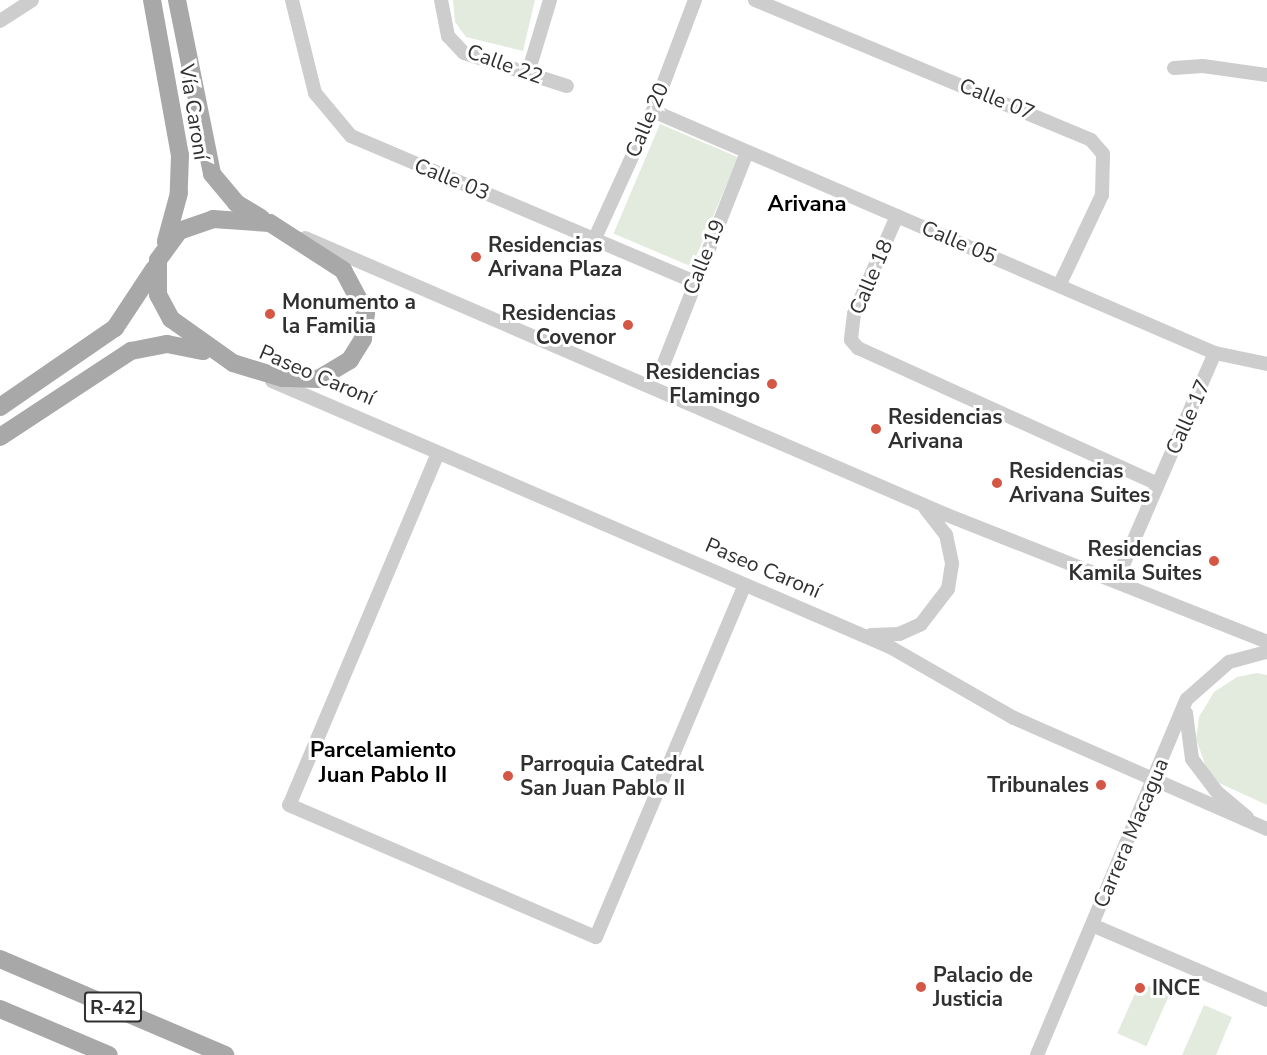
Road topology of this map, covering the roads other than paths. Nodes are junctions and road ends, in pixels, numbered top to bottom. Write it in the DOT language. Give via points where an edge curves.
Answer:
graph roads {
  1 [pos="32,0"];
  2 [pos="152,0"];
  3 [pos="177,0"];
  4 [pos="292,0"];
  5 [pos="441,0"];
  6 [pos="550,0"];
  7 [pos="695,0"];
  8 [pos="755,0"];
  9 [pos="0,21"];
  10 [pos="1174,68"];
  11 [pos="528,73"];
  12 [pos="1267,75"];
  13 [pos="567,86"];
  14 [pos="653,111"];
  15 [pos="747,152"];
  16 [pos="897,216"];
  17 [pos="270,223"];
  18 [pos="595,238"];
  19 [pos="158,260"];
  20 [pos="693,281"];
  21 [pos="1060,284"];
  22 [pos="1215,353"];
  23 [pos="232,363"];
  24 [pos="664,363"];
  25 [pos="1267,364"];
  26 [pos="0,407"];
  27 [pos="0,437"];
  28 [pos="438,453"];
  29 [pos="1158,484"];
  30 [pos="917,502"];
  31 [pos="1117,579"];
  32 [pos="745,585"];
  33 [pos="855,632"];
  34 [pos="1267,642"];
  35 [pos="1267,652"];
  36 [pos="1188,699"];
  37 [pos="1152,783"];
  38 [pos="1262,828"];
  39 [pos="1092,925"];
  40 [pos="0,959"];
  41 [pos="1267,1000"];
  42 [pos="0,1009"];
  43 [pos="109,1055"];
  44 [pos="225,1055"];
  45 [pos="1037,1055"];
  1 -- 9 [label="street"];
  2 -- 19 [label="main road, Vía Caroní" via="180,174 175,213"];
  3 -- 17 [label="main road, Vía Caroní" via="212,174 237,203"];
  4 -- 18 [label="street, Calle 03" via="315,93 351,136"];
  5 -- 11 [label="street, Calle 22" via="448,36 464,53"];
  6 -- 11 [label="street"];
  7 -- 14 [label="street, Calle 20"];
  8 -- 21 [label="street, Calle 07" via="1091,140 1103,154 1102,195"];
  10 -- 12 [label="street" via="1203,66"];
  11 -- 13 [label="street, Calle 22"];
  14 -- 15 [label="street, Calle 05"];
  14 -- 18 [label="street, Calle 20"];
  15 -- 16 [label="street, Calle 05"];
  15 -- 20 [label="street, Calle 19"];
  16 -- 21 [label="street, Calle 05"];
  16 -- 29 [label="street, Calle 18" via="854,314 851,340 867,356"];
  17 -- 19 [label="main road, Paseo Caroní" via="234,218 197,222 179,231"];
  17 -- 23 [label="main road, Paseo Caroní" via="327,257 355,283 366,312 363,339 350,360 318,379 282,378"];
  17 -- 30 [label="street, Paseo Caroní"];
  18 -- 20 [label="street, Calle 03"];
  19 -- 23 [label="main road, Paseo Caroní" via="158,295 171,319"];
  19 -- 26 [label="main road, Vía Caroní" via="141,296 115,328"];
  20 -- 24 [label="street, Calle 19"];
  21 -- 22 [label="street, Calle 05"];
  22 -- 25 [label="street, Calle 05"];
  22 -- 29 [label="street, Calle 17"];
  23 -- 27 [label="main road" via="188,346 131,351"];
  23 -- 28 [label="street, Paseo Caroní"];
  28 -- 32 [label="street, Paseo Caroní"];
  28 -- 32 [label="street" via="289,805 596,937"];
  29 -- 31 [label="street, Calle 17"];
  30 -- 31 [label="street, Paseo Caroní"];
  30 -- 33 [label="street" via="946,535 952,563 948,590 932,614 910,630 885,636"];
  31 -- 34 [label="street, Paseo Caroní"];
  32 -- 33 [label="street, Paseo Caroní"];
  33 -- 37 [label="street, Paseo Caroní" via="922,664 986,704"];
  35 -- 36 [label="street, Carrera Macagua" via="1229,662"];
  36 -- 37 [label="street, Carrera Macagua"];
  36 -- 38 [label="street" via="1185,726 1192,759 1217,792"];
  37 -- 38 [label="street, Paseo Caroní"];
  37 -- 39 [label="street, Carrera Macagua"];
  39 -- 41 [label="street"];
  39 -- 45 [label="street, Carrera Macagua"];
  40 -- 44 [label="main road, R-42"];
  42 -- 43 [label="main road, R-42"];
}
